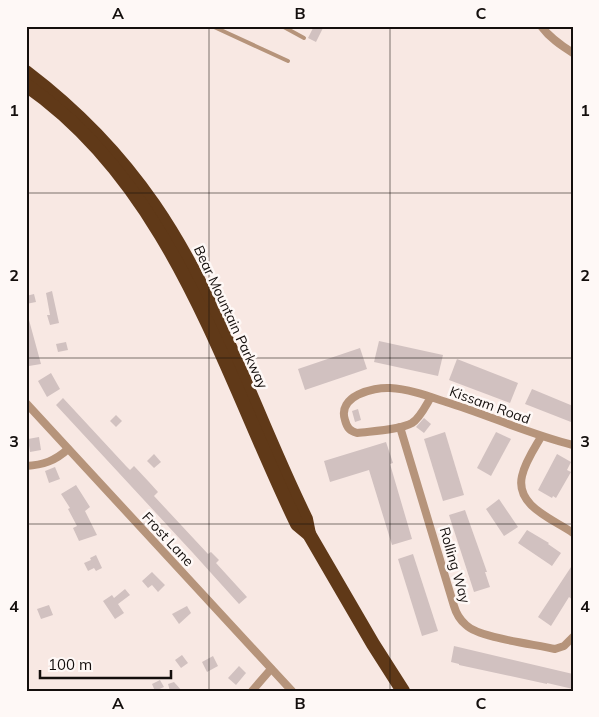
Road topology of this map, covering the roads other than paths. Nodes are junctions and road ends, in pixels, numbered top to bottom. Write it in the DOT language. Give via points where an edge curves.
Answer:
graph roads {
  1 [pos="212,26"];
  2 [pos="282,26"];
  3 [pos="541,26"];
  4 [pos="304,38"];
  5 [pos="573,53"];
  6 [pos="288,61"];
  7 [pos="26,72"];
  8 [pos="26,85"];
  9 [pos="431,397"];
  10 [pos="26,403"];
  11 [pos="400,427"];
  12 [pos="541,437"];
  13 [pos="573,445"];
  14 [pos="68,449"];
  15 [pos="26,466"];
  16 [pos="573,533"];
  17 [pos="309,534"];
  18 [pos="573,637"];
  19 [pos="271,669"];
  20 [pos="252,691"];
  21 [pos="292,691"];
  22 [pos="403,691"];
  1 -- 6 [label="lane"];
  2 -- 4 [label="lane"];
  3 -- 5 [label="street"];
  7 -- 17 [label="highway, Bear Mountain Parkway" via="72,109 106,143 168,226 216,317 306,519"];
  8 -- 17 [label="highway, Bear Mountain Parkway" via="88,139 119,174 156,226 193,292 297,524"];
  9 -- 11 [label="street" via="412,423"];
  9 -- 11 [label="street, Kissam Road" via="380,388 357,394 344,411 347,427 357,433"];
  9 -- 12 [label="street, Kissam Road"];
  10 -- 14 [label="street, Frost Lane"];
  11 -- 18 [label="street, Rolling Way" via="454,606 466,626 481,634 555,649"];
  12 -- 13 [label="street, Kissam Road"];
  12 -- 16 [label="street, Kissam Road" via="522,476 523,494 528,503"];
  14 -- 15 [label="street" via="43,465"];
  14 -- 19 [label="street, Frost Lane"];
  17 -- 22 [label="highway, Bear Mountain Parkway"];
  19 -- 20 [label="street"];
  19 -- 21 [label="street, Frost Lane"];
}
